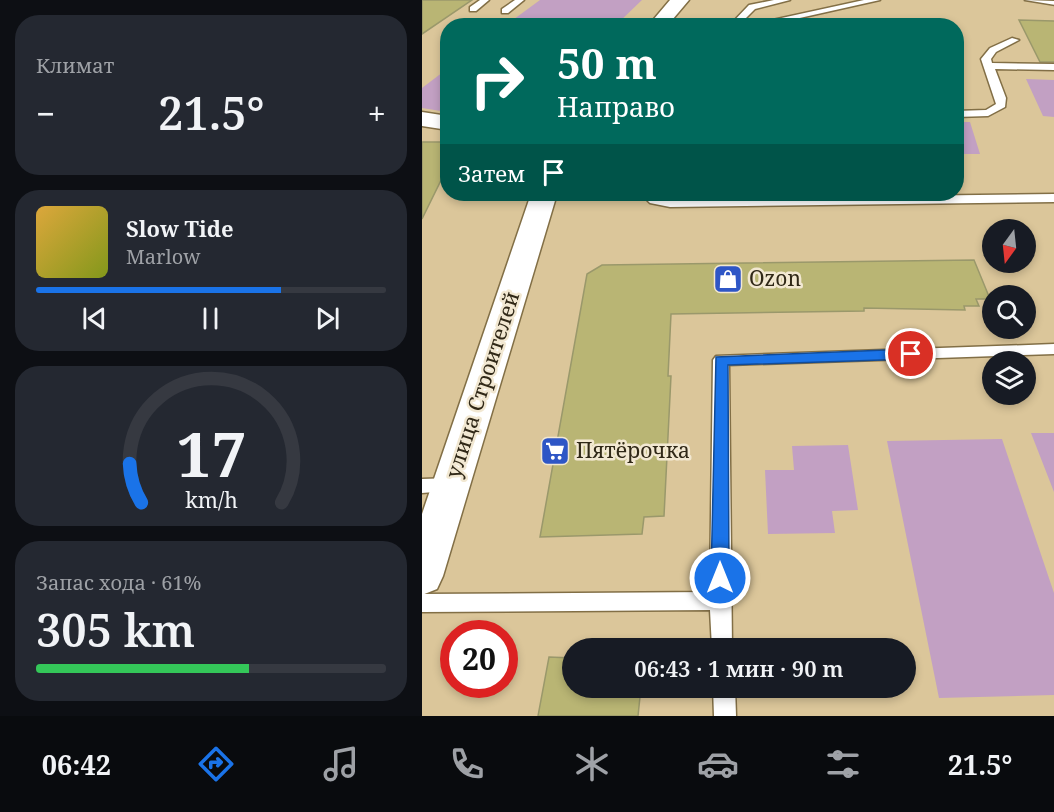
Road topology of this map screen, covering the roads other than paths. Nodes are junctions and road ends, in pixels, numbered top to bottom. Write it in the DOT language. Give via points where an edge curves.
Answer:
graph roads {
  1 [pos="485,0"];
  2 [pos="520,0"];
  3 [pos="680,0"];
  4 [pos="786,0"];
  5 [pos="876,0"];
  6 [pos="1029,0"];
  7 [pos="1055,3"];
  8 [pos="473,9"];
  9 [pos="505,11"];
  10 [pos="664,18"];
  11 [pos="741,18"];
  12 [pos="788,18"];
  13 [pos="1015,40"];
  14 [pos="989,66"];
  15 [pos="1055,68"];
  16 [pos="964,114"];
  17 [pos="422,119"];
  18 [pos="440,122"];
  19 [pos="1055,198"];
  20 [pos="964,199"];
  21 [pos="541,201"];
  22 [pos="659,201"];
  23 [pos="824,201"];
  24 [pos="1055,349"];
  25 [pos="437,485"];
  26 [pos="422,576"];
  27 [pos="720,601"];
  28 [pos="422,603"];
  29 [pos="722,638"];
  30 [pos="724,698"];
  31 [pos="725,716"];
  1 -- 8 [label="lane"];
  2 -- 9 [label="lane"];
  3 -- 10 [label="street"];
  4 -- 11 [label="lane" via="752,7"];
  5 -- 12 [label="lane"];
  6 -- 7 [label="lane"];
  13 -- 14 [label="lane" via="989,53"];
  14 -- 15 [label="lane"];
  14 -- 16 [label="lane" via="1001,105 988,112"];
  17 -- 18 [label="street"];
  19 -- 20 [label="lane"];
  21 -- 25 [label="street, улица Строителей"];
  22 -- 23 [label="lane"];
  24 -- 27 [label="lane" via="721,360"];
  25 -- 26 [label="street, улица Строителей"];
  27 -- 28 [label="lane"];
  27 -- 29 [label="lane"];
  30 -- 31 [label="lane"];
}
